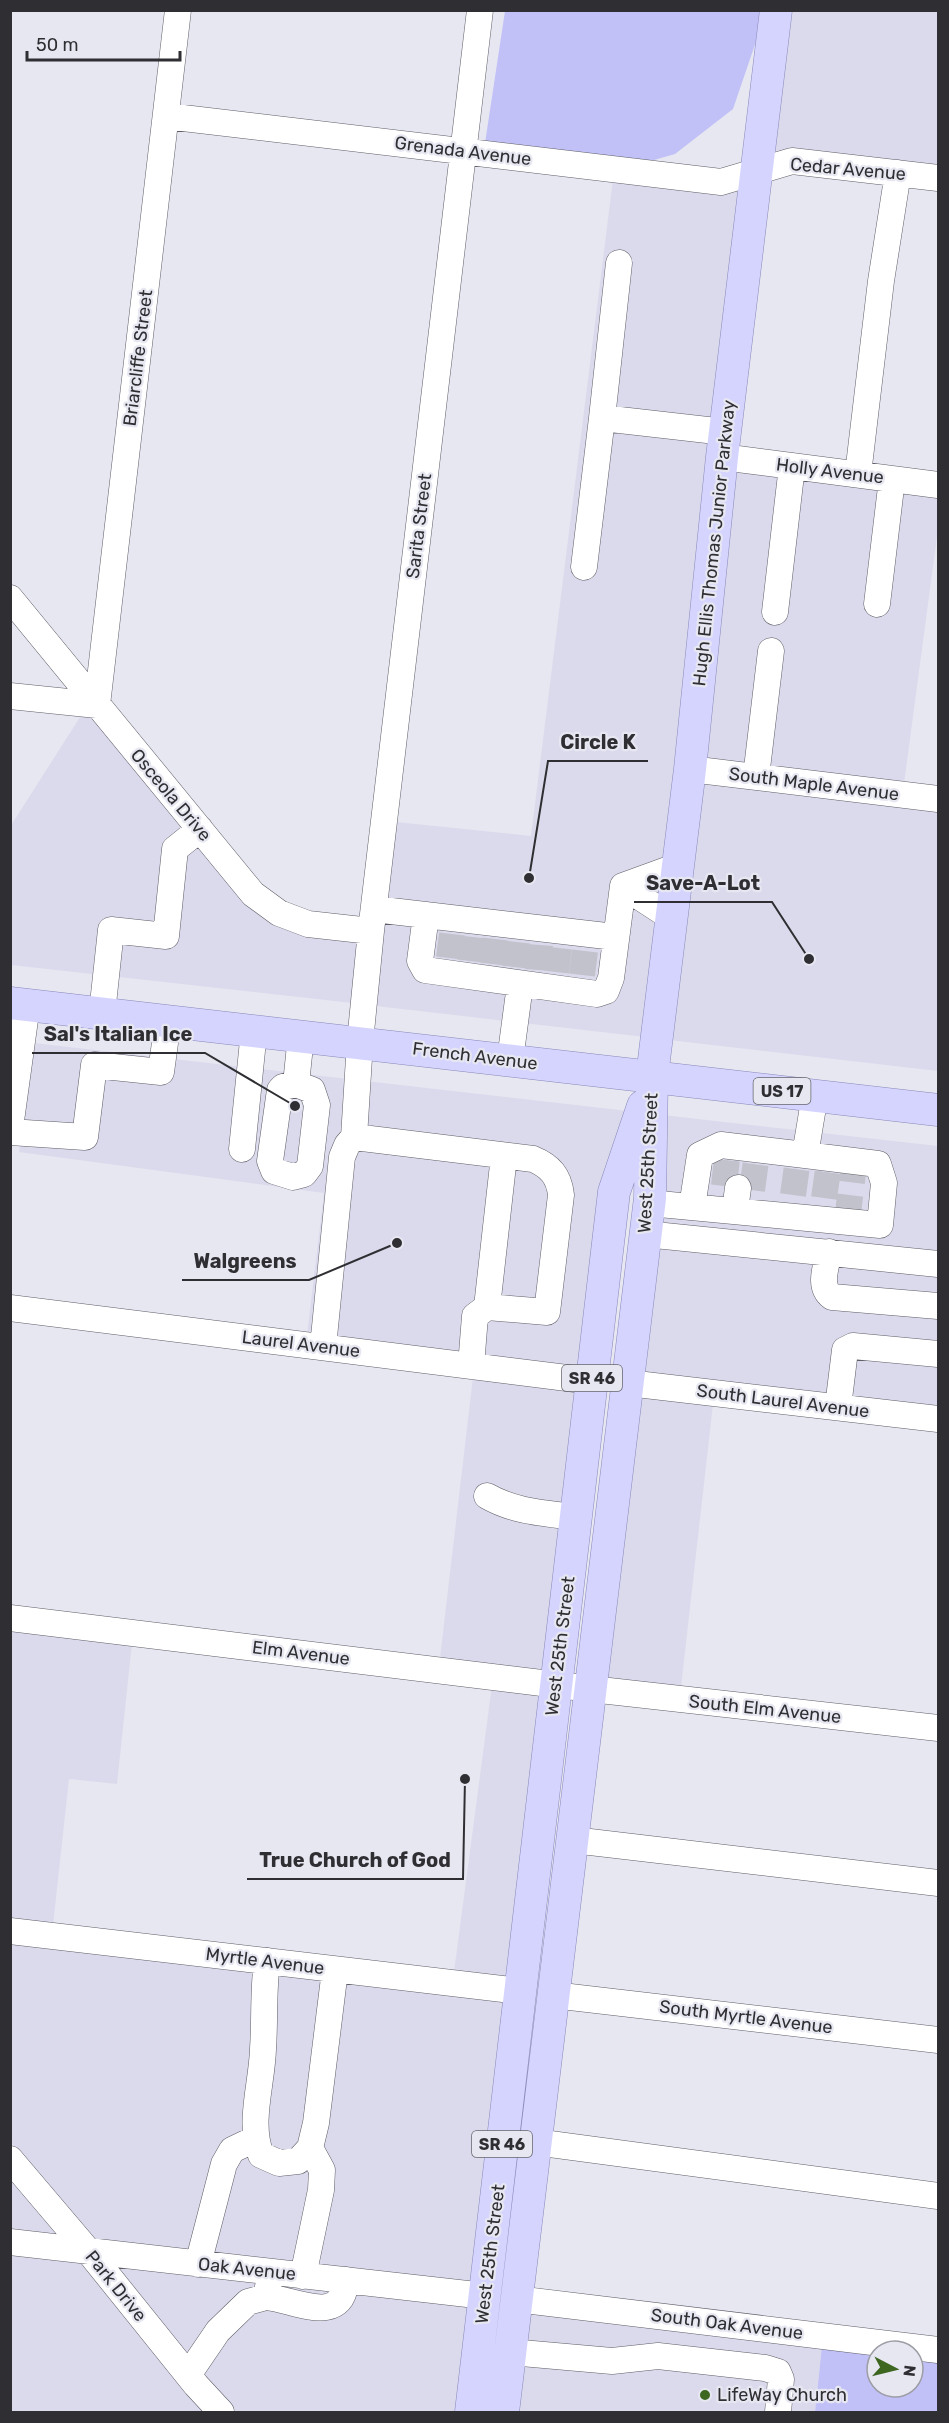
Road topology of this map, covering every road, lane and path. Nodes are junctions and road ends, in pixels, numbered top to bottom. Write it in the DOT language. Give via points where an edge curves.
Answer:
graph roads {
  1 [pos="178,10"];
  2 [pos="480,10"];
  3 [pos="776,10"];
  4 [pos="166,116"];
  5 [pos="464,151"];
  6 [pos="758,170"];
  7 [pos="898,173"];
  8 [pos="939,178"];
  9 [pos="619,263"];
  10 [pos="602,418"];
  11 [pos="724,444"];
  12 [pos="792,466"];
  13 [pos="858,474"];
  14 [pos="892,479"];
  15 [pos="939,485"];
  16 [pos="584,567"];
  17 [pos="10,598"];
  18 [pos="878,604"];
  19 [pos="775,612"];
  20 [pos="771,651"];
  21 [pos="10,696"];
  22 [pos="97,705"];
  23 [pos="690,769"];
  24 [pos="756,777"];
  25 [pos="939,799"];
  26 [pos="200,829"];
  27 [pos="678,866"];
  28 [pos="623,886"];
  29 [pos="426,915"];
  30 [pos="672,918"];
  31 [pos="372,920"];
  32 [pos="615,937"];
  33 [pos="505,954"];
  34 [pos="583,963"];
  35 [pos="19,1004"];
  36 [pos="102,1013"];
  37 [pos="168,1021"];
  38 [pos="254,1030"];
  39 [pos="301,1036"];
  40 [pos="360,1042"];
  41 [pos="510,1060"];
  42 [pos="652,1076"];
  43 [pos="296,1084"];
  44 [pos="815,1095"];
  45 [pos="939,1110"];
  46 [pos="10,1130"];
  47 [pos="354,1137"];
  48 [pos="242,1149"];
  49 [pos="504,1156"];
  50 [pos="823,1163"];
  51 [pos="649,1203"];
  52 [pos="692,1206"];
  53 [pos="645,1234"];
  54 [pos="829,1252"];
  55 [pos="939,1264"];
  56 [pos="939,1306"];
  57 [pos="487,1307"];
  58 [pos="10,1308"];
  59 [pos="323,1347"];
  60 [pos="939,1354"];
  61 [pos="471,1366"];
  62 [pos="591,1381"];
  63 [pos="628,1383"];
  64 [pos="838,1407"];
  65 [pos="939,1419"];
  66 [pos="487,1496"];
  67 [pos="575,1517"];
  68 [pos="10,1618"];
  69 [pos="556,1684"];
  70 [pos="591,1689"];
  71 [pos="939,1728"];
  72 [pos="573,1840"];
  73 [pos="939,1883"];
  74 [pos="10,1931"];
  75 [pos="267,1961"];
  76 [pos="335,1970"];
  77 [pos="520,1991"];
  78 [pos="553,1995"];
  79 [pos="939,2040"];
  80 [pos="255,2139"];
  81 [pos="535,2142"];
  82 [pos="310,2148"];
  83 [pos="10,2159"];
  84 [pos="939,2196"];
  85 [pos="10,2242"];
  86 [pos="89,2252"];
  87 [pos="198,2264"];
  88 [pos="303,2276"];
  89 [pos="346,2280"];
  90 [pos="269,2285"];
  91 [pos="484,2296"];
  92 [pos="516,2299"];
  93 [pos="939,2350"];
  94 [pos="510,2352"];
  95 [pos="188,2375"];
  96 [pos="221,2412"];
  97 [pos="471,2412"];
  98 [pos="503,2412"];
  99 [pos="778,2412"];
  1 -- 4 [label="street, Briarcliffe Street"];
  2 -- 5 [label="street, Sarita Street"];
  3 -- 6 [label="main road, Hugh Ellis Thomas Junior Parkway"];
  4 -- 5 [label="street, Grenada Avenue"];
  4 -- 22 [label="street, Briarcliffe Street"];
  5 -- 6 [label="street, Grenada Avenue" via="721,182"];
  5 -- 31 [label="street, Sarita Street"];
  6 -- 7 [label="street, Cedar Avenue" via="792,161"];
  6 -- 11 [label="main road, Hugh Ellis Thomas Junior Parkway"];
  7 -- 8 [label="street, Cedar Avenue"];
  7 -- 13 [label="street"];
  9 -- 10 [label="street"];
  10 -- 11 [label="street, Holly Avenue"];
  10 -- 16 [label="street"];
  11 -- 12 [label="street, Holly Avenue"];
  11 -- 23 [label="main road, Hugh Ellis Thomas Junior Parkway"];
  12 -- 13 [label="street, Holly Avenue"];
  12 -- 19 [label="street"];
  13 -- 14 [label="street, Holly Avenue"];
  14 -- 15 [label="street, Holly Avenue"];
  14 -- 18 [label="street"];
  17 -- 22 [label="street, Osceola Drive"];
  20 -- 24 [label="street"];
  21 -- 22 [label="street"];
  22 -- 26 [label="street, Osceola Drive"];
  23 -- 24 [label="street, South Maple Avenue"];
  23 -- 27 [label="main road, Hugh Ellis Thomas Junior Parkway"];
  24 -- 25 [label="street, South Maple Avenue"];
  26 -- 31 [label="street, Osceola Drive" via="253,894 279,913 308,924"];
  26 -- 36 [label="street" via="175,849 166,936 111,930"];
  27 -- 28 [label="street"];
  27 -- 30 [label="main road, Hugh Ellis Thomas Junior Parkway"];
  28 -- 30 [label="street"];
  28 -- 32 [label="street"];
  29 -- 31 [label="street, Osceola Drive"];
  29 -- 33 [label="street, Osceola Drive"];
  29 -- 33 [label="street" via="420,961 425,970"];
  30 -- 42 [label="main road, Hugh Ellis Thomas Junior Parkway"];
  31 -- 40 [label="street, Sarita Street"];
  32 -- 34 [label="street"];
  32 -- 34 [label="street" via="606,991 597,994"];
  33 -- 34 [label="street"];
  33 -- 34 [label="street"];
  33 -- 41 [label="street"];
  35 -- 36 [label="main road, French Avenue / US 17"];
  35 -- 46 [label="street"];
  36 -- 37 [label="main road, French Avenue / US 17"];
  37 -- 38 [label="main road, French Avenue / US 17"];
  37 -- 46 [label="street" via="161,1072 94,1065 85,1137"];
  38 -- 39 [label="main road, French Avenue / US 17"];
  38 -- 48 [label="street"];
  39 -- 40 [label="main road, French Avenue / US 17"];
  39 -- 43 [label="street"];
  40 -- 41 [label="main road, French Avenue / US 17"];
  40 -- 47 [label="street, Sarita Street"];
  41 -- 42 [label="main road, French Avenue / US 17"];
  42 -- 44 [label="main road, French Avenue / US 17"];
  42 -- 51 [label="main road, West 25th Street / SR 46"];
  42 -- 62 [label="main road, West 25th Street / SR 46" via="614,1192"];
  44 -- 45 [label="main road, French Avenue / US 17"];
  44 -- 50 [label="street"];
  47 -- 49 [label="street"];
  47 -- 59 [label="street" via="342,1157"];
  49 -- 57 [label="street"];
  49 -- 57 [label="street" via="544,1164 554,1172 561,1195 547,1312"];
  50 -- 52 [label="street" via="742,1154 721,1146 700,1155"];
  50 -- 52 [label="street" via="878,1164 884,1183 880,1225 813,1208 737,1199"];
  51 -- 52 [label="street"];
  51 -- 53 [label="main road, West 25th Street / SR 46"];
  53 -- 54 [label="street"];
  53 -- 63 [label="main road, West 25th Street / SR 46"];
  54 -- 55 [label="street"];
  54 -- 56 [label="street" via="824,1286 832,1297"];
  57 -- 61 [label="street" via="475,1316"];
  58 -- 59 [label="street, Laurel Avenue"];
  59 -- 61 [label="street, Laurel Avenue"];
  60 -- 64 [label="street" via="853,1346 844,1350"];
  61 -- 62 [label="street, Laurel Avenue"];
  62 -- 67 [label="main road, West 25th Street / SR 46"];
  63 -- 64 [label="street, South Laurel Avenue"];
  63 -- 70 [label="main road, West 25th Street / SR 46"];
  64 -- 65 [label="street, South Laurel Avenue"];
  66 -- 67 [label="street" via="520,1510"];
  67 -- 69 [label="main road, West 25th Street / SR 46"];
  68 -- 69 [label="street, Elm Avenue"];
  69 -- 70 [label="street, Elm Avenue"];
  69 -- 77 [label="main road, West 25th Street / SR 46"];
  70 -- 71 [label="street, South Elm Avenue"];
  70 -- 72 [label="main road, West 25th Street / SR 46"];
  72 -- 73 [label="street"];
  72 -- 78 [label="main road, West 25th Street / SR 46"];
  74 -- 75 [label="street, Myrtle Avenue"];
  75 -- 76 [label="street, Myrtle Avenue"];
  75 -- 80 [label="street"];
  76 -- 77 [label="street, Myrtle Avenue"];
  76 -- 82 [label="street"];
  77 -- 81 [label="main road" via="532,2020 522,2106"];
  77 -- 91 [label="main road, West 25th Street / SR 46"];
  78 -- 79 [label="street, South Myrtle Avenue"];
  78 -- 81 [label="main road, West 25th Street / SR 46"];
  80 -- 82 [label="street" via="261,2155 279,2163 298,2161"];
  80 -- 87 [label="street" via="232,2150 224,2164"];
  81 -- 84 [label="street"];
  81 -- 92 [label="main road, West 25th Street / SR 46"];
  82 -- 88 [label="street" via="322,2170 321,2190"];
  83 -- 86 [label="street, Park Drive"];
  85 -- 86 [label="street, Oak Avenue"];
  86 -- 87 [label="street, Oak Avenue"];
  86 -- 95 [label="street, Park Drive"];
  87 -- 90 [label="street, Oak Avenue"];
  88 -- 89 [label="street, Oak Avenue"];
  88 -- 90 [label="street, Oak Avenue"];
  89 -- 90 [label="street" via="345,2294 339,2301 319,2309 279,2298"];
  89 -- 91 [label="street, Oak Avenue"];
  90 -- 95 [label="street" via="218,2331"];
  91 -- 97 [label="main road, West 25th Street / SR 46"];
  92 -- 93 [label="street, South Oak Avenue"];
  92 -- 94 [label="main road, West 25th Street / SR 46"];
  94 -- 98 [label="main road, West 25th Street / SR 46"];
  94 -- 99 [label="street" via="612,2361 658,2356 778,2372"];
  95 -- 96 [label="street, Park Drive"];
}
